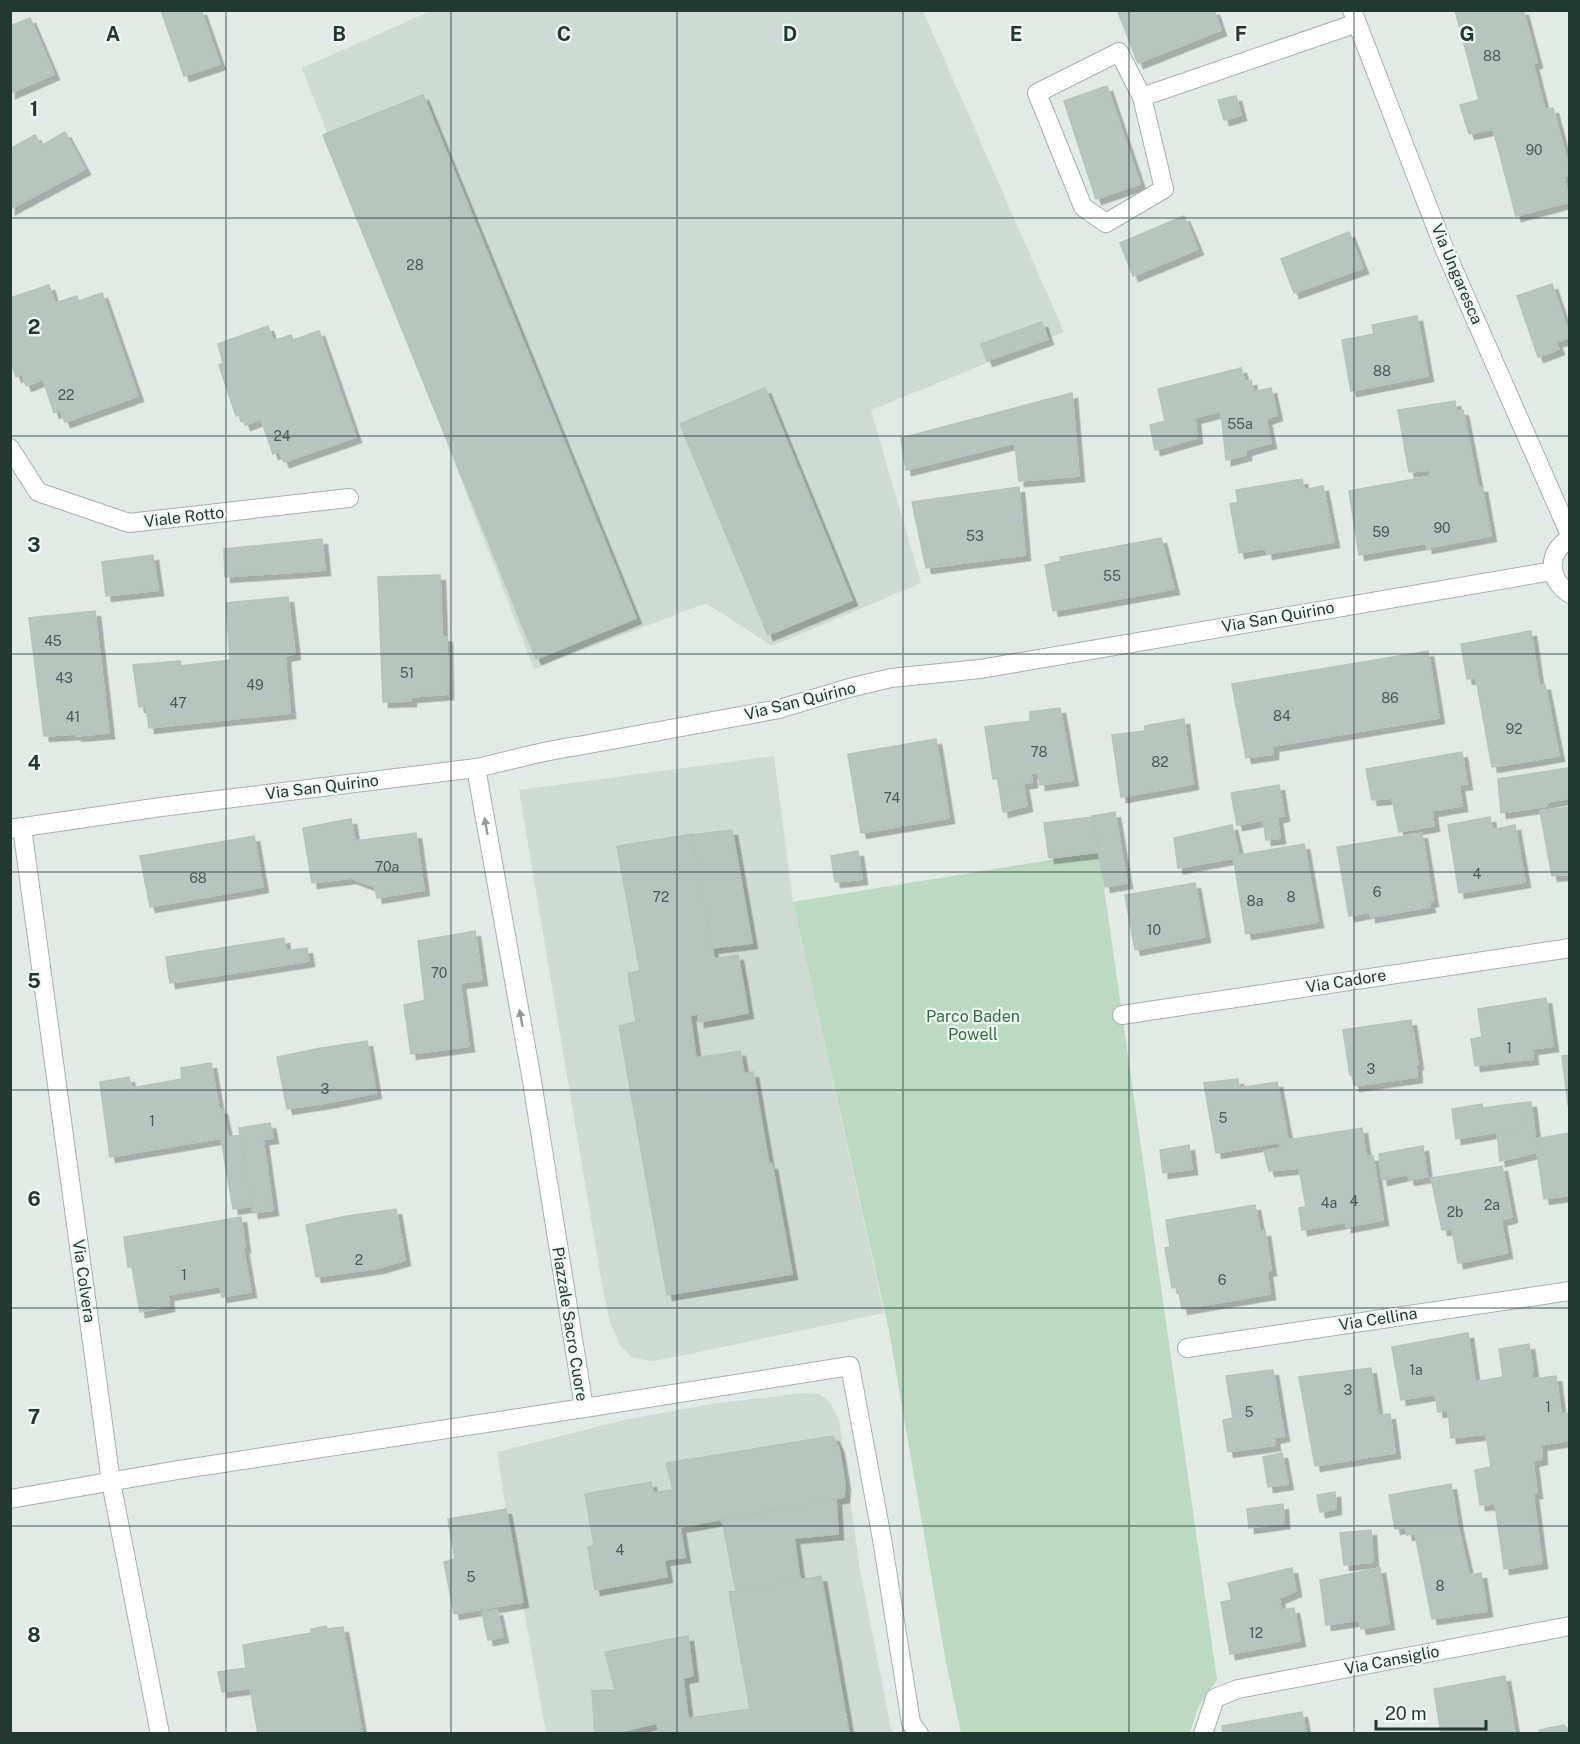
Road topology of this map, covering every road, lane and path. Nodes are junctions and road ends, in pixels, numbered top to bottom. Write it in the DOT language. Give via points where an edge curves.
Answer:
graph roads {
  1 [pos="1355,17"];
  2 [pos="1142,97"];
  3 [pos="10,448"];
  4 [pos="350,498"];
  5 [pos="1569,536"];
  6 [pos="1553,571"];
  7 [pos="1569,594"];
  8 [pos="476,768"];
  9 [pos="16,828"];
  10 [pos="1569,948"];
  11 [pos="1122,1015"];
  12 [pos="1569,1291"];
  13 [pos="1187,1348"];
  14 [pos="584,1408"];
  15 [pos="111,1482"];
  16 [pos="10,1499"];
  17 [pos="1569,1626"];
  18 [pos="160,1734"];
  19 [pos="919,1734"];
  20 [pos="1203,1734"];
  1 -- 2 [label="street"];
  1 -- 5 [label="street, Via Ungaresca" via="1444,248"];
  2 -- 2 [label="street" via="1119,52 1037,93 1083,207 1106,223 1164,189"];
  3 -- 4 [label="street, Viale Rotto" via="38,492 129,523"];
  5 -- 6 [label="street, Via Ungaresca" via="1556,551"];
  6 -- 7 [label="street"];
  6 -- 8 [label="street, Via San Quirino" via="980,669 891,678 779,709 553,749"];
  8 -- 9 [label="street, Via San Quirino"];
  14 -- 8 [label="street, Piazzale Sacro Cuore, one-way" via="531,1075"];
  9 -- 15 [label="street, Via Colvera"];
  10 -- 11 [label="street, Via Cadore"];
  12 -- 13 [label="street, Via Cellina"];
  14 -- 15 [label="street, Piazzale Sacro Cuore"];
  14 -- 19 [label="street" via="850,1365 911,1723"];
  15 -- 16 [label="street, Piazzale Sacro Cuore"];
  15 -- 18 [label="street, Via Colvera"];
  17 -- 20 [label="street, Via Cansiglio" via="1238,1689 1215,1698"];
}
